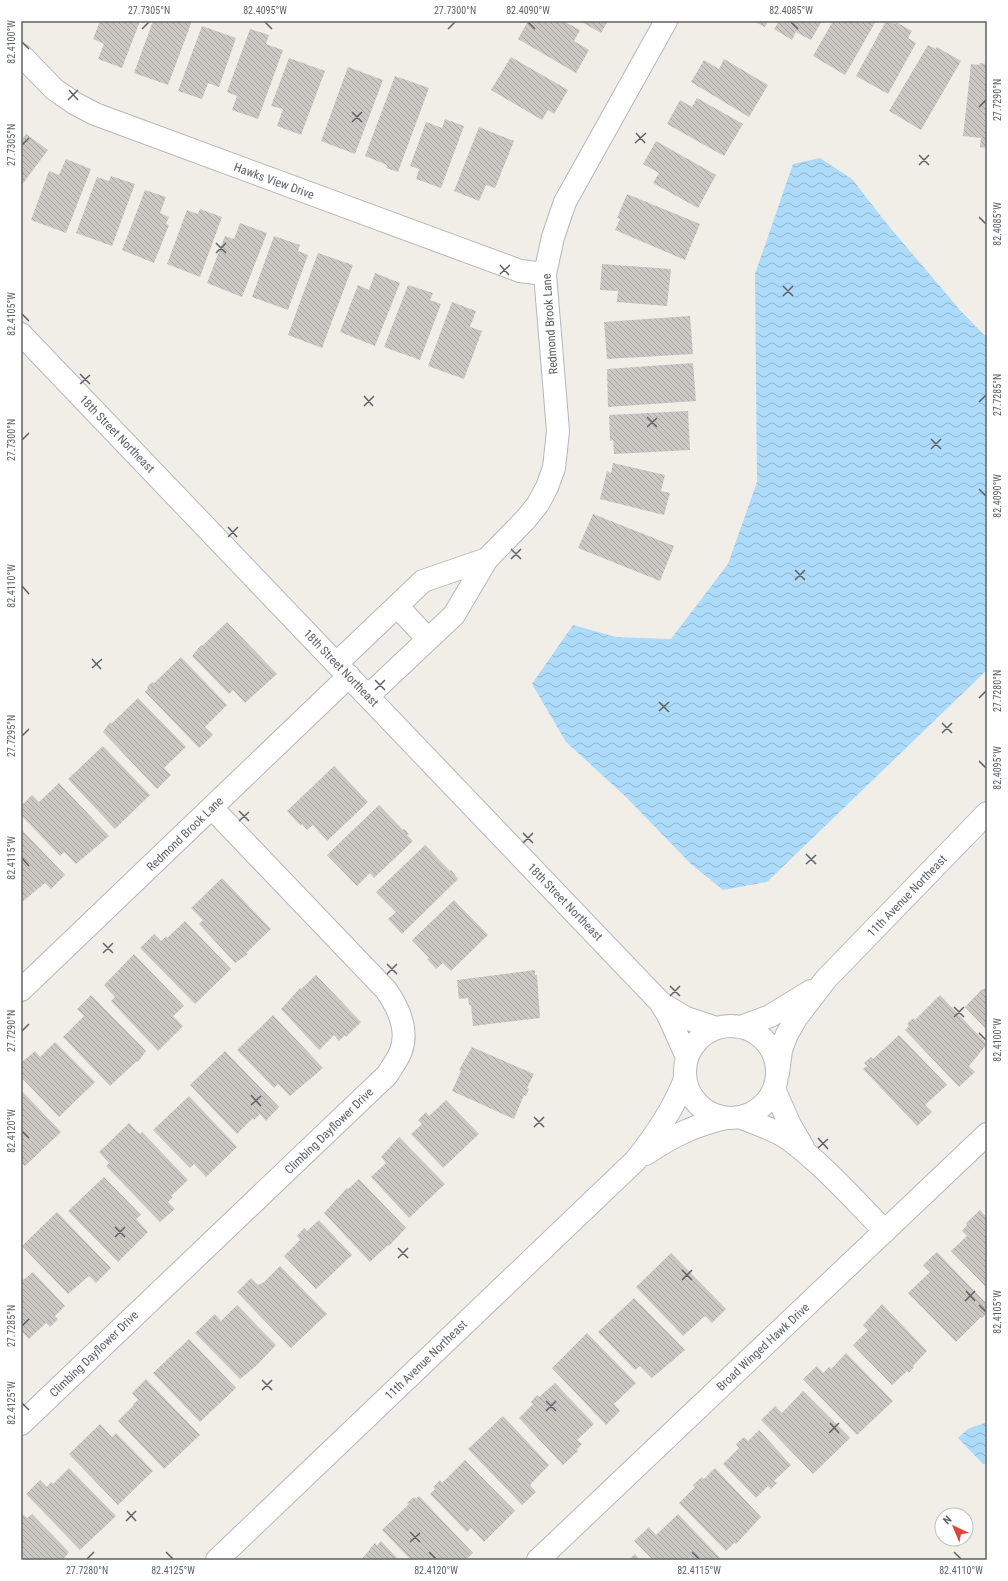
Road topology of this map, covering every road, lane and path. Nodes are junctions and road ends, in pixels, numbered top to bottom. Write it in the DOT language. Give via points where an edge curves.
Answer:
graph roads {
  1 [pos="666,21"];
  2 [pos="21,55"];
  3 [pos="545,274"];
  4 [pos="21,334"];
  5 [pos="487,559"];
  6 [pos="397,606"];
  7 [pos="428,639"];
  8 [pos="343,670"];
  9 [pos="368,696"];
  10 [pos="212,808"];
  11 [pos="987,813"];
  12 [pos="826,980"];
  13 [pos="21,990"];
  14 [pos="660,1002"];
  15 [pos="741,1027"];
  16 [pos="716,1028"];
  17 [pos="687,1057"];
  18 [pos="685,1079"];
  19 [pos="776,1081"];
  20 [pos="734,1118"];
  21 [pos="987,1134"];
  22 [pos="812,1159"];
  23 [pos="635,1161"];
  24 [pos="885,1231"];
  25 [pos="21,1424"];
  26 [pos="217,1560"];
  27 [pos="538,1560"];
  1 -- 3 [label="street, Redmond Brook Lane" via="565,202 553,237"];
  2 -- 3 [label="street, Hawks View Drive" via="54,89 94,114 520,271"];
  3 -- 5 [label="street, Redmond Brook Lane" via="558,431 554,468 538,504 513,534"];
  4 -- 8 [label="street, 18th Street Northeast"];
  5 -- 6 [label="street, Redmond Brook Lane" via="423,581"];
  5 -- 7 [label="street, Redmond Brook Lane" via="454,615"];
  6 -- 7 [label="street"];
  6 -- 8 [label="street, Redmond Brook Lane"];
  7 -- 9 [label="street, Redmond Brook Lane"];
  8 -- 9 [label="street, 18th Street Northeast"];
  8 -- 10 [label="street, Redmond Brook Lane"];
  9 -- 14 [label="street, 18th Street Northeast"];
  10 -- 13 [label="street, Redmond Brook Lane"];
  10 -- 25 [label="street, Climbing Dayflower Drive" via="386,990 398,1007 403,1026 401,1050 387,1075"];
  11 -- 12 [label="street, 11th Avenue Northeast"];
  12 -- 15 [label="street, 11th Avenue Northeast" via="770,1016"];
  12 -- 19 [label="street, 11th Avenue Northeast" via="787,1034 781,1050"];
  14 -- 16 [label="street, 18th Street Northeast" via="686,1018"];
  14 -- 17 [label="street, 18th Street Northeast"];
  15 -- 16 [label="street"];
  15 -- 19 [label="street" via="756,1033 768,1043 775,1058"];
  16 -- 17 [label="street" via="698,1040"];
  17 -- 18 [label="street"];
  18 -- 20 [label="street" via="689,1094 698,1106 711,1114"];
  18 -- 23 [label="street, 11th Avenue Northeast" via="677,1101 665,1121"];
  19 -- 20 [label="street" via="762,1107"];
  19 -- 22 [label="street" via="790,1125"];
  20 -- 22 [label="street" via="781,1135"];
  20 -- 23 [label="street, 11th Avenue Northeast" via="694,1127 656,1146"];
  21 -- 24 [label="street, Broad Winged Hawk Drive"];
  22 -- 24 [label="street"];
  23 -- 26 [label="street, 11th Avenue Northeast"];
  24 -- 27 [label="street, Broad Winged Hawk Drive"];
}
